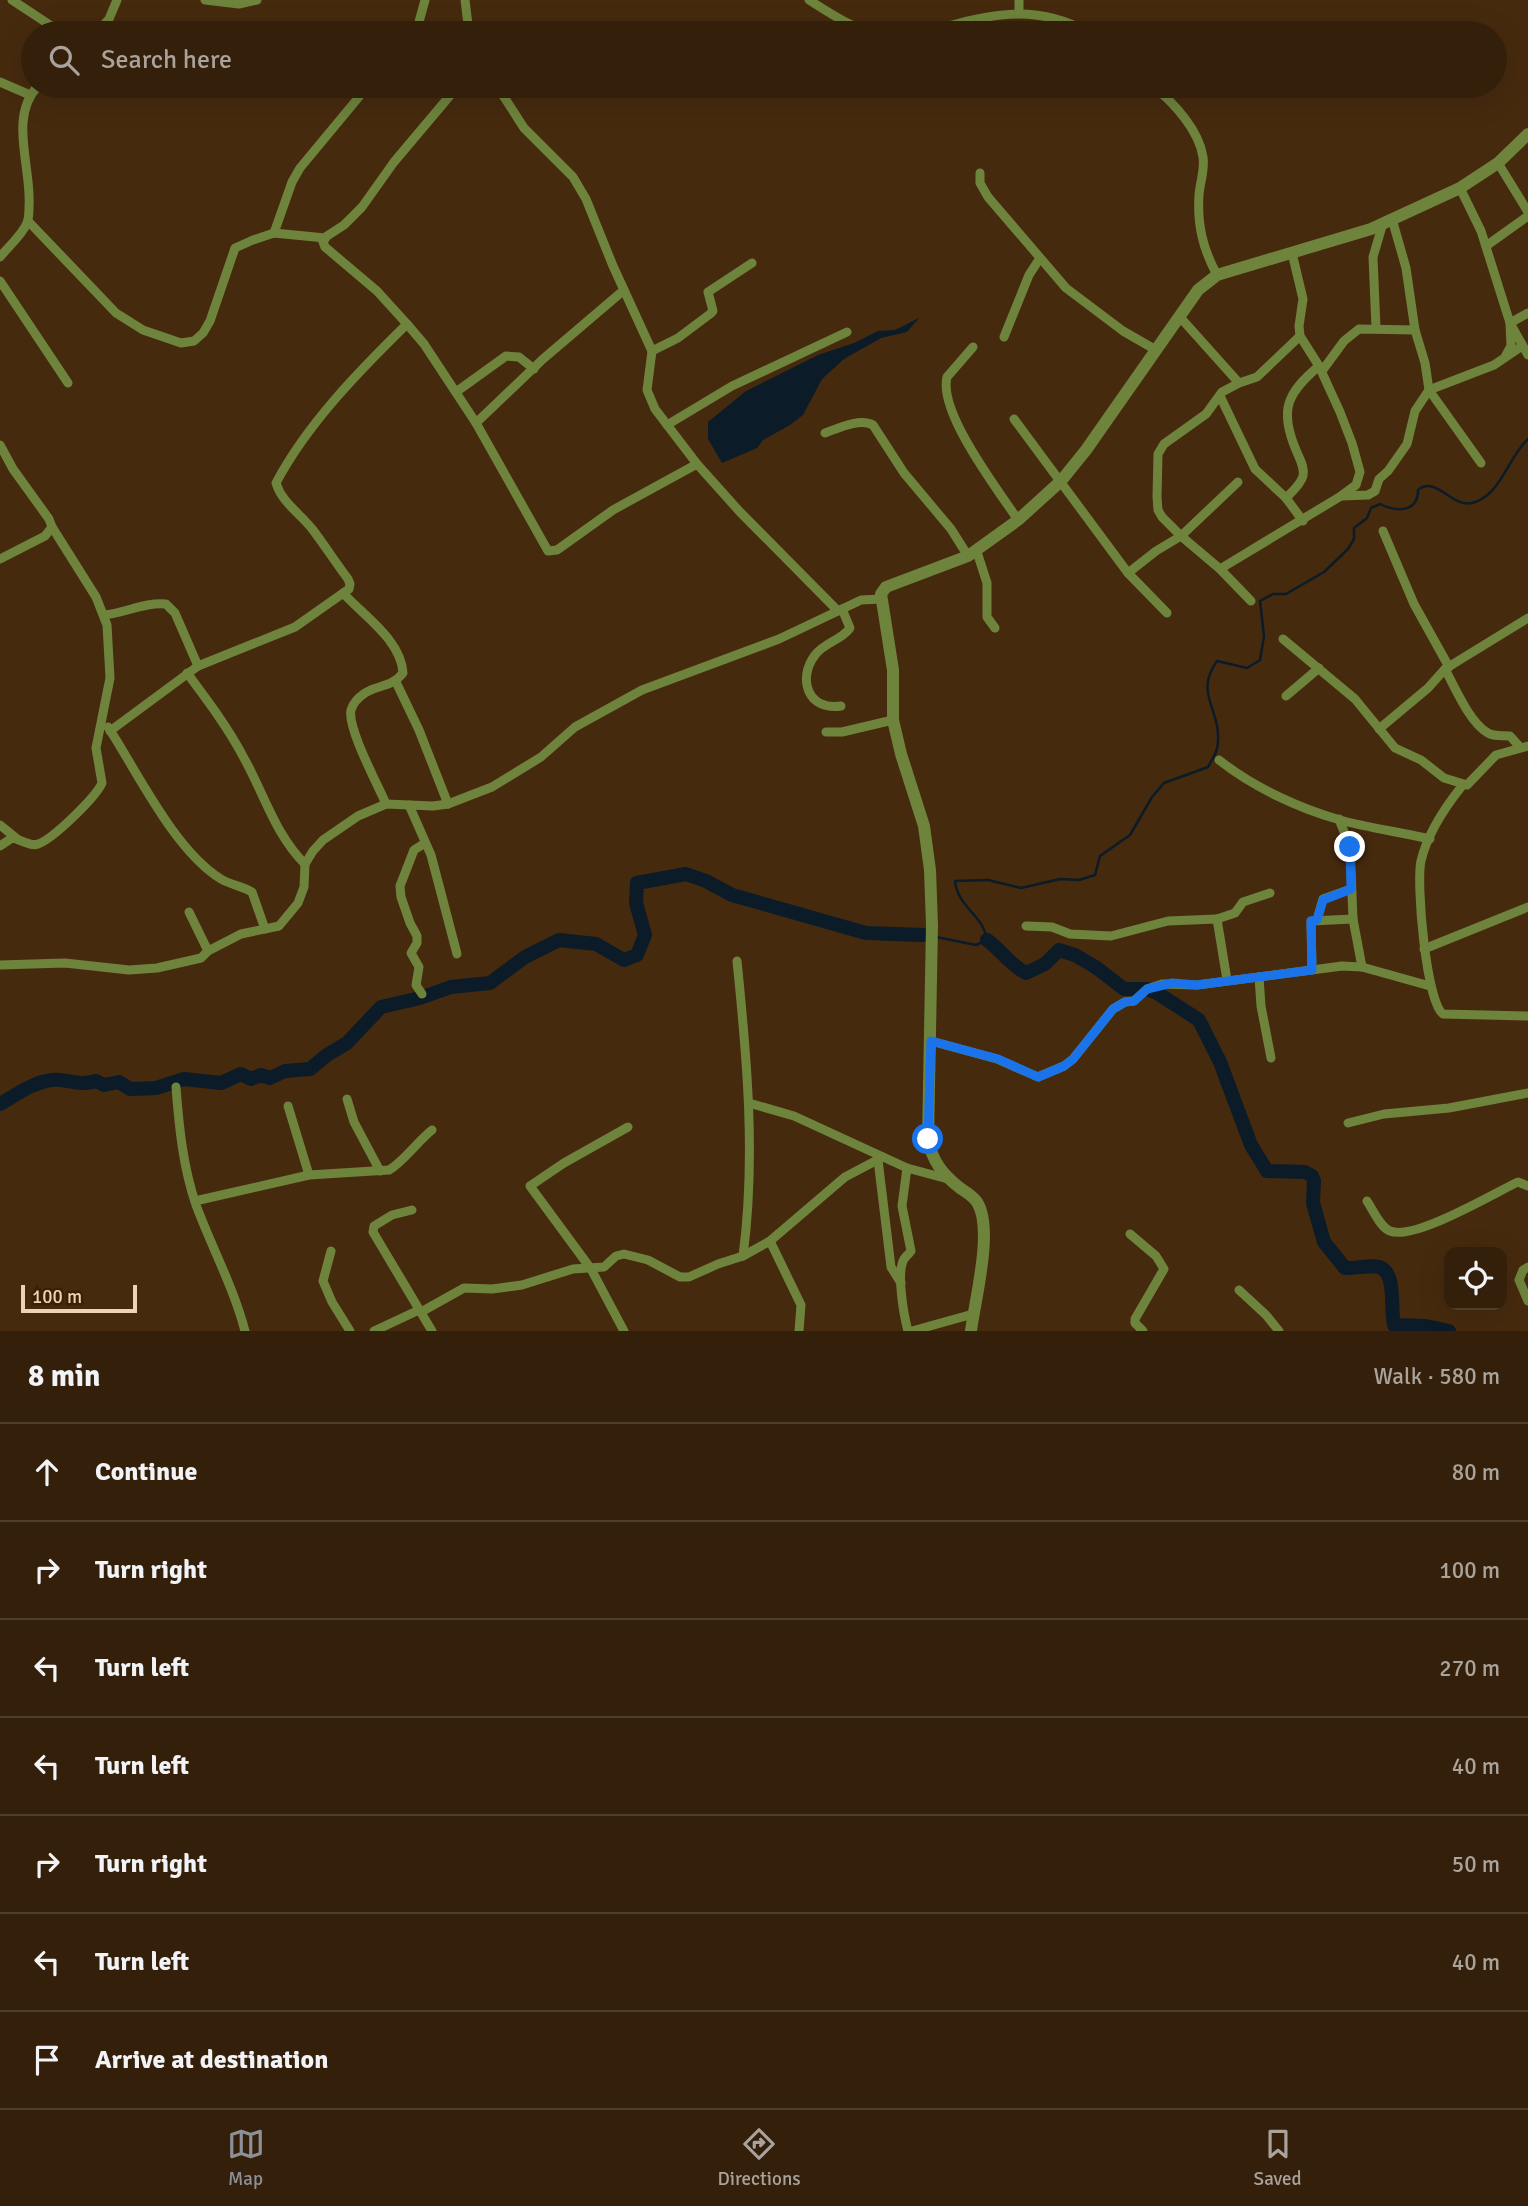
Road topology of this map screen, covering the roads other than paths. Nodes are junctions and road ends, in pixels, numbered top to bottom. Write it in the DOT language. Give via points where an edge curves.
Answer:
graph roads {
  1 [pos="12,0"];
  2 [pos="117,0"];
  3 [pos="205,0"];
  4 [pos="257,0"];
  5 [pos="425,0"];
  6 [pos="465,0"];
  7 [pos="809,0"];
  8 [pos="1019,0"];
  9 [pos="1019,13"];
  10 [pos="44,21"];
  11 [pos="106,21"];
  12 [pos="419,21"];
  13 [pos="468,21"];
  14 [pos="841,21"];
  15 [pos="963,21"];
  16 [pos="1060,21"];
  17 [pos="0,82"];
  18 [pos="21,90"];
  19 [pos="29,98"];
  20 [pos="358,98"];
  21 [pos="448,98"];
  22 [pos="505,98"];
  23 [pos="1165,98"];
  24 [pos="1528,134"];
  25 [pos="1498,163"];
  26 [pos="980,173"];
  27 [pos="1460,188"];
  28 [pos="1528,214"];
  29 [pos="28,221"];
  30 [pos="1387,221"];
  31 [pos="274,233"];
  32 [pos="325,237"];
  33 [pos="1486,246"];
  34 [pos="1292,253"];
  35 [pos="0,257"];
  36 [pos="1040,258"];
  37 [pos="752,263"];
  38 [pos="1217,275"];
  39 [pos="0,281"];
  40 [pos="624,290"];
  41 [pos="1528,313"];
  42 [pos="1179,316"];
  43 [pos="1510,323"];
  44 [pos="407,324"];
  45 [pos="1376,328"];
  46 [pos="1415,330"];
  47 [pos="847,332"];
  48 [pos="1300,336"];
  49 [pos="1004,337"];
  50 [pos="973,346"];
  51 [pos="1156,350"];
  52 [pos="652,351"];
  53 [pos="1525,351"];
  54 [pos="1503,359"];
  55 [pos="1321,368"];
  56 [pos="534,369"];
  57 [pos="68,383"];
  58 [pos="1239,383"];
  59 [pos="1429,390"];
  60 [pos="456,392"];
  61 [pos="1220,396"];
  62 [pos="1014,419"];
  63 [pos="476,423"];
  64 [pos="667,425"];
  65 [pos="825,433"];
  66 [pos="0,444"];
  67 [pos="1481,463"];
  68 [pos="697,464"];
  69 [pos="1060,481"];
  70 [pos="1238,482"];
  71 [pos="1341,496"];
  72 [pos="1286,498"];
  73 [pos="1018,520"];
  74 [pos="1303,521"];
  75 [pos="52,527"];
  76 [pos="1383,531"];
  77 [pos="1181,536"];
  78 [pos="972,553"];
  79 [pos="0,559"];
  80 [pos="1220,569"];
  81 [pos="1128,573"];
  82 [pos="343,593"];
  83 [pos="881,599"];
  84 [pos="1251,601"];
  85 [pos="840,610"];
  86 [pos="1167,613"];
  87 [pos="104,615"];
  88 [pos="1528,618"];
  89 [pos="995,628"];
  90 [pos="1283,639"];
  91 [pos="198,666"];
  92 [pos="1319,668"];
  93 [pos="1447,668"];
  94 [pos="187,673"];
  95 [pos="396,682"];
  96 [pos="1286,696"];
  97 [pos="841,706"];
  98 [pos="103,719"];
  99 [pos="893,720"];
  100 [pos="1379,729"];
  101 [pos="110,731"];
  102 [pos="826,732"];
  103 [pos="1524,746"];
  104 [pos="1219,760"];
  105 [pos="1462,786"];
  106 [pos="386,804"];
  107 [pos="448,804"];
  108 [pos="409,805"];
  109 [pos="1339,820"];
  110 [pos="0,825"];
  111 [pos="16,838"];
  112 [pos="1430,839"];
  113 [pos="425,843"];
  114 [pos="0,846"];
  115 [pos="305,864"];
  116 [pos="1351,889"];
  117 [pos="1270,892"];
  118 [pos="1528,907"];
  119 [pos="189,912"];
  120 [pos="1217,919"];
  121 [pos="1353,919"];
  122 [pos="1317,920"];
  123 [pos="1026,926"];
  124 [pos="265,929"];
  125 [pos="1424,949"];
  126 [pos="208,951"];
  127 [pos="457,954"];
  128 [pos="737,961"];
  129 [pos="0,965"];
  130 [pos="1362,967"];
  131 [pos="1312,970"];
  132 [pos="1259,977"];
  133 [pos="1227,981"];
  134 [pos="1430,986"];
  135 [pos="422,994"];
  136 [pos="1528,1016"];
  137 [pos="931,1041"];
  138 [pos="1270,1058"];
  139 [pos="176,1087"];
  140 [pos="1528,1093"];
  141 [pos="347,1099"];
  142 [pos="749,1103"];
  143 [pos="288,1105"];
  144 [pos="1348,1123"];
  145 [pos="628,1127"];
  146 [pos="432,1130"];
  147 [pos="881,1159"];
  148 [pos="907,1168"];
  149 [pos="380,1171"];
  150 [pos="309,1175"];
  151 [pos="948,1179"];
  152 [pos="1528,1186"];
  153 [pos="195,1200"];
  154 [pos="1367,1201"];
  155 [pos="412,1210"];
  156 [pos="1130,1234"];
  157 [pos="770,1241"];
  158 [pos="331,1251"];
  159 [pos="743,1256"];
  160 [pos="1528,1267"];
  161 [pos="592,1269"];
  162 [pos="901,1283"];
  163 [pos="1240,1290"];
  164 [pos="1528,1301"];
  165 [pos="420,1311"];
  166 [pos="973,1314"];
  167 [pos="245,1331"];
  168 [pos="350,1331"];
  169 [pos="374,1331"];
  170 [pos="432,1331"];
  171 [pos="624,1331"];
  172 [pos="799,1331"];
  173 [pos="910,1331"];
  174 [pos="971,1331"];
  175 [pos="1143,1331"];
  176 [pos="1279,1331"];
  1 -- 10 [label="street"];
  2 -- 11 [label="street"];
  3 -- 4 [label="street" via="239,4"];
  5 -- 12 [label="street"];
  6 -- 13 [label="street"];
  7 -- 14 [label="street"];
  8 -- 9 [label="street"];
  9 -- 15 [label="street"];
  9 -- 16 [label="street"];
  17 -- 18 [label="street"];
  19 -- 29 [label="street" via="23,124 30,191"];
  20 -- 31 [label="street" via="300,168"];
  21 -- 32 [label="street" via="362,207"];
  22 -- 40 [label="street" via="524,128 580,187"];
  23 -- 38 [label="street" via="1183,117 1203,155 1199,218 1207,256"];
  24 -- 25 [label="street"];
  25 -- 27 [label="street"];
  25 -- 28 [label="street"];
  26 -- 36 [label="street" via="988,197"];
  27 -- 30 [label="street"];
  27 -- 33 [label="street"];
  28 -- 33 [label="street"];
  29 -- 31 [label="street" via="116,313 143,330 181,343 194,341 210,321 235,248"];
  29 -- 35 [label="street"];
  30 -- 34 [label="street"];
  30 -- 45 [label="street" via="1373,257"];
  30 -- 46 [label="street" via="1406,268"];
  31 -- 32 [label="street"];
  32 -- 44 [label="street" via="325,247 377,291"];
  33 -- 43 [label="street"];
  34 -- 38 [label="street"];
  34 -- 48 [label="street" via="1303,299"];
  36 -- 49 [label="street"];
  36 -- 51 [label="street" via="1085,304"];
  37 -- 52 [label="street" via="708,292 710,314"];
  38 -- 42 [label="street" via="1198,290"];
  39 -- 57 [label="street"];
  40 -- 52 [label="street"];
  40 -- 56 [label="street"];
  41 -- 43 [label="street"];
  42 -- 51 [label="street"];
  42 -- 58 [label="street"];
  43 -- 53 [label="street"];
  43 -- 54 [label="street" via="1511,346"];
  44 -- 60 [label="street"];
  44 -- 82 [label="street" via="320,418 276,483 285,502 312,528 348,579 349,589"];
  45 -- 46 [label="street"];
  45 -- 55 [label="street" via="1362,327 1350,335"];
  46 -- 59 [label="street"];
  47 -- 64 [label="street" via="732,386"];
  48 -- 55 [label="street"];
  48 -- 58 [label="street" via="1258,377"];
  50 -- 73 [label="street" via="947,377 947,401"];
  51 -- 69 [label="street"];
  52 -- 64 [label="street" via="647,390"];
  53 -- 54 [label="street"];
  54 -- 59 [label="street"];
  55 -- 71 [label="street" via="1360,472 1356,485"];
  55 -- 72 [label="street" via="1299,383 1285,415 1303,472"];
  56 -- 60 [label="street" via="519,357 506,356"];
  56 -- 63 [label="street"];
  58 -- 61 [label="street"];
  59 -- 67 [label="street"];
  59 -- 71 [label="street" via="1415,411 1407,444 1375,491"];
  60 -- 63 [label="street"];
  61 -- 72 [label="street" via="1255,468"];
  61 -- 77 [label="street" via="1206,414 1164,444 1158,454 1158,510"];
  62 -- 69 [label="street"];
  63 -- 68 [label="street" via="552,552 613,510"];
  64 -- 68 [label="street"];
  65 -- 78 [label="street" via="856,423 873,425 904,473"];
  66 -- 75 [label="street"];
  68 -- 85 [label="street"];
  69 -- 73 [label="street"];
  69 -- 81 [label="street"];
  70 -- 77 [label="street"];
  71 -- 74 [label="street"];
  72 -- 74 [label="street"];
  73 -- 78 [label="street"];
  74 -- 80 [label="street"];
  75 -- 79 [label="street" via="46,536"];
  75 -- 87 [label="street"];
  76 -- 93 [label="street"];
  77 -- 80 [label="street"];
  77 -- 81 [label="street"];
  78 -- 83 [label="street" via="886,587"];
  78 -- 89 [label="street" via="988,583 987,617"];
  80 -- 84 [label="street"];
  81 -- 86 [label="street"];
  82 -- 91 [label="street" via="295,627"];
  82 -- 95 [label="street" via="398,653 403,673"];
  83 -- 85 [label="street" via="861,600"];
  83 -- 99 [label="street" via="893,670"];
  85 -- 97 [label="street" via="850,628 818,652 807,679 815,702"];
  85 -- 107 [label="street" via="779,639 642,690 575,727 541,757 492,787"];
  87 -- 91 [label="street" via="166,604 175,613"];
  87 -- 98 [label="street" via="110,678"];
  88 -- 93 [label="street"];
  90 -- 92 [label="street"];
  91 -- 94 [label="street"];
  92 -- 96 [label="street"];
  92 -- 100 [label="street" via="1355,699"];
  93 -- 100 [label="street"];
  93 -- 103 [label="street" via="1465,706 1486,732 1510,736"];
  94 -- 101 [label="street"];
  94 -- 115 [label="street" via="238,748 279,828"];
  95 -- 106 [label="street" via="366,692 351,710"];
  95 -- 107 [label="street"];
  98 -- 101 [label="street"];
  98 -- 111 [label="street" via="96,748 102,776 99,790 44,841 32,845"];
  99 -- 102 [label="street"];
  99 -- 137 [label="street" via="924,826 930,870"];
  100 -- 105 [label="street" via="1395,748"];
  101 -- 124 [label="street" via="194,856 223,880 252,892"];
  103 -- 105 [label="street" via="1496,755 1473,782"];
  104 -- 109 [label="street" via="1282,798"];
  105 -- 112 [label="street"];
  106 -- 108 [label="street"];
  106 -- 115 [label="street" via="323,840"];
  107 -- 108 [label="street"];
  108 -- 113 [label="street"];
  109 -- 112 [label="street"];
  109 -- 116 [label="street" via="1350,847"];
  110 -- 111 [label="street"];
  111 -- 114 [label="street"];
  112 -- 125 [label="street" via="1421,863"];
  113 -- 127 [label="street"];
  113 -- 135 [label="street" via="412,853 400,891 417,936 411,953 419,967 416,985"];
  115 -- 124 [label="street" via="298,903 279,926"];
  116 -- 121 [label="street"];
  116 -- 122 [label="street" via="1323,900"];
  117 -- 120 [label="street"];
  118 -- 125 [label="street"];
  119 -- 126 [label="street"];
  120 -- 123 [label="street" via="1168,921 1111,936"];
  120 -- 133 [label="street"];
  121 -- 122 [label="street"];
  121 -- 130 [label="street"];
  122 -- 131 [label="street" via="1310,923"];
  124 -- 126 [label="street" via="241,934"];
  125 -- 134 [label="street"];
  126 -- 129 [label="street" via="201,958 129,970 65,963"];
  128 -- 142 [label="street"];
  130 -- 131 [label="street"];
  130 -- 134 [label="street"];
  131 -- 132 [label="street"];
  132 -- 133 [label="street"];
  132 -- 138 [label="street"];
  133 -- 137 [label="street" via="1147,989 1134,1001 1113,1009 1073,1059 1038,1077 998,1059"];
  134 -- 136 [label="street" via="1443,1014"];
  137 -- 151 [label="street" via="928,1139 936,1164"];
  139 -- 153 [label="street"];
  140 -- 144 [label="street"];
  141 -- 149 [label="street"];
  142 -- 147 [label="street" via="794,1115"];
  142 -- 159 [label="street" via="750,1194"];
  143 -- 150 [label="street"];
  145 -- 161 [label="street" via="530,1186"];
  146 -- 149 [label="street" via="397,1166"];
  147 -- 148 [label="street"];
  147 -- 157 [label="street" via="845,1177"];
  147 -- 162 [label="street" via="891,1267"];
  148 -- 151 [label="street"];
  148 -- 162 [label="street" via="902,1206 911,1251 903,1261"];
  149 -- 150 [label="street"];
  150 -- 153 [label="street"];
  151 -- 166 [label="street" via="974,1198 983,1220 983,1254"];
  152 -- 154 [label="street" via="1518,1182 1443,1219 1401,1233 1385,1228"];
  153 -- 167 [label="street"];
  155 -- 165 [label="street" via="392,1215 372,1229"];
  156 -- 175 [label="street" via="1164,1269 1135,1319"];
  157 -- 159 [label="street"];
  157 -- 172 [label="street" via="801,1305"];
  158 -- 168 [label="street" via="323,1281"];
  159 -- 161 [label="street" via="685,1278 633,1255 616,1256 604,1267"];
  160 -- 164 [label="street" via="1519,1280"];
  161 -- 165 [label="street" via="573,1269 522,1285 464,1288"];
  161 -- 171 [label="street"];
  162 -- 173 [label="street"];
  163 -- 176 [label="street"];
  165 -- 169 [label="street"];
  165 -- 170 [label="street"];
  166 -- 173 [label="street"];
  166 -- 174 [label="street"];
}
